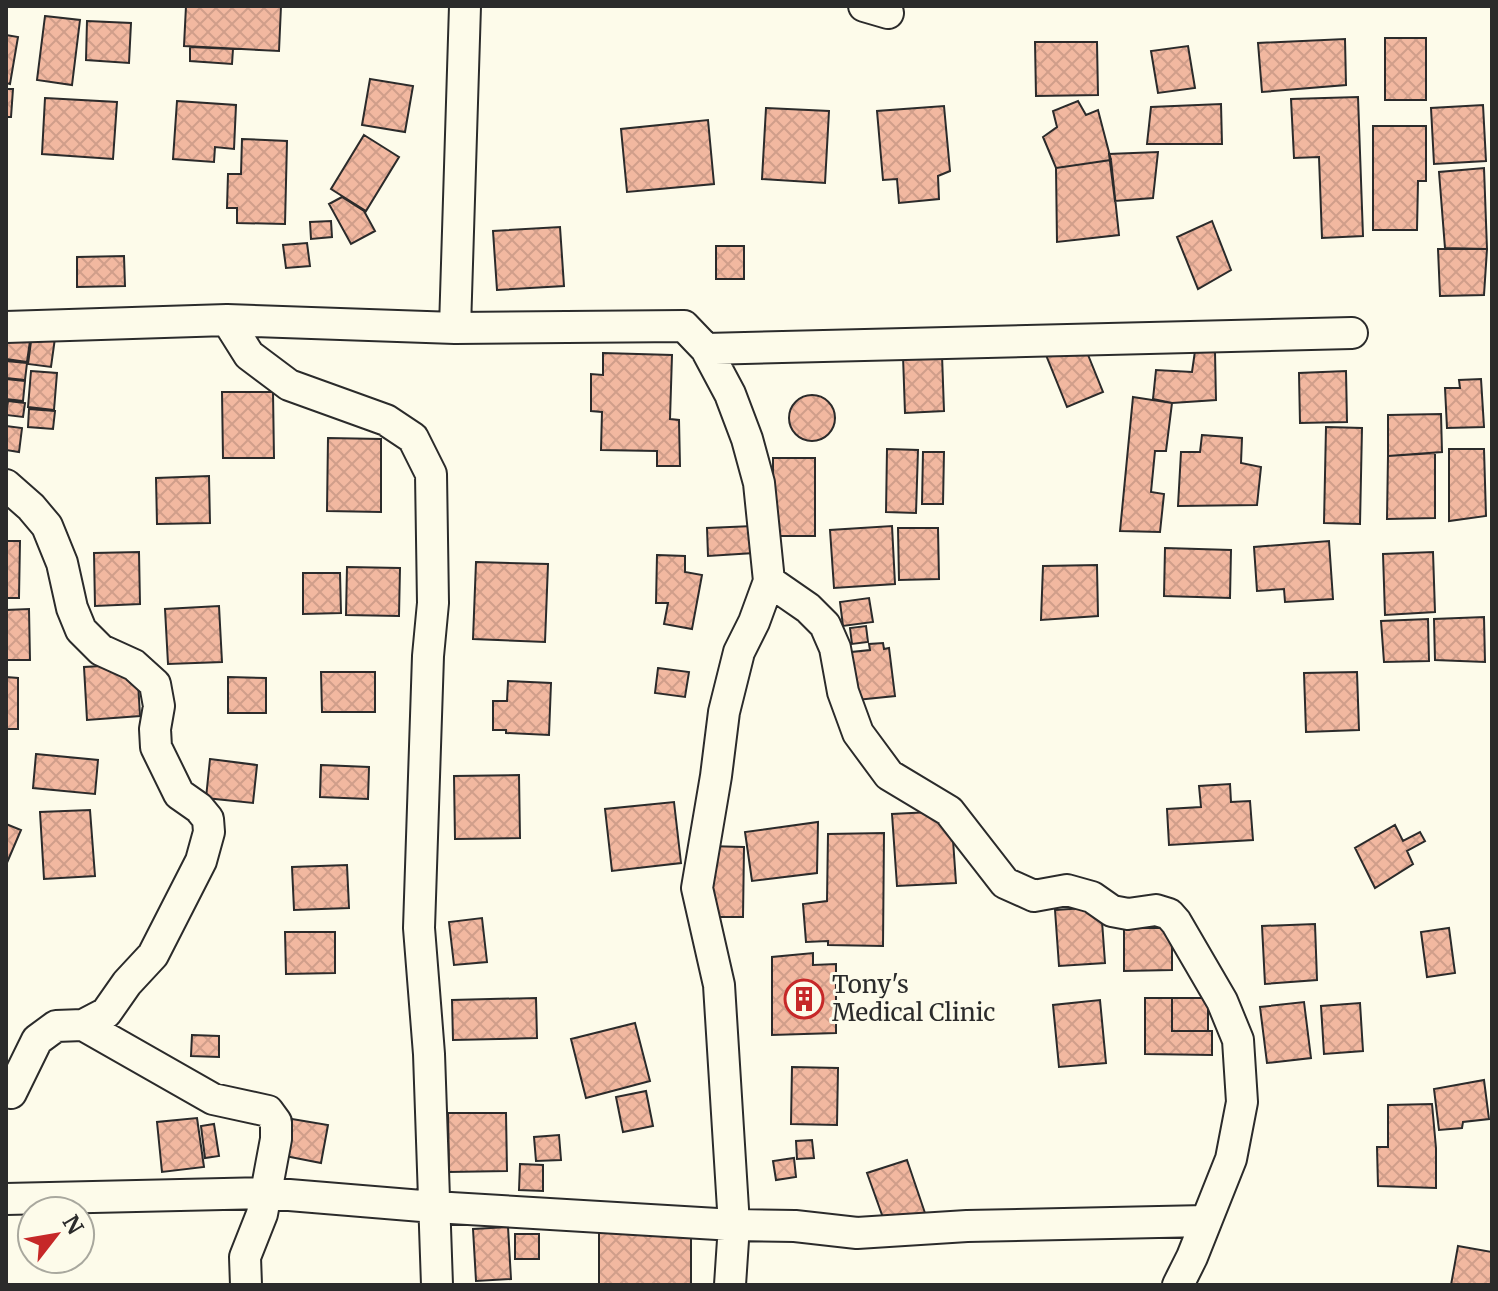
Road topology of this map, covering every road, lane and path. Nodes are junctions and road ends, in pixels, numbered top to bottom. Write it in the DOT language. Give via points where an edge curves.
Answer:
graph roads {
  1 [pos="465,6"];
  2 [pos="227,320"];
  3 [pos="6,327"];
  4 [pos="455,328"];
  5 [pos="1352,333"];
  6 [pos="706,349"];
  7 [pos="6,485"];
  8 [pos="769,581"];
  9 [pos="83,1025"];
  10 [pos="11,1093"];
  11 [pos="265,1193"];
  12 [pos="6,1199"];
  13 [pos="434,1207"];
  14 [pos="1206,1221"];
  15 [pos="734,1225"];
  16 [pos="246,1285"];
  17 [pos="437,1285"];
  18 [pos="730,1285"];
  19 [pos="1178,1285"];
  1 -- 4 [label="street"];
  2 -- 3 [label="street"];
  2 -- 4 [label="street"];
  2 -- 13 [label="street" via="249,355 289,385 386,420 413,438 431,474 433,603 419,928"];
  4 -- 6 [label="street" via="684,326"];
  5 -- 6 [label="street"];
  6 -- 8 [label="street" via="730,394 759,483"];
  7 -- 9 [label="street" via="47,526 81,630 101,650 134,665 155,684 156,747 179,794 208,819 201,861 153,955 106,1013"];
  8 -- 14 [label="street" via="825,625 858,733 889,775 949,811 1005,883 1034,896 1067,890 1128,914 1156,910 1176,922 1238,1040 1242,1102 1231,1159"];
  8 -- 15 [label="street" via="739,652 724,712 697,888 719,985"];
  9 -- 10 [label="street" via="56,1026 37,1040"];
  9 -- 11 [label="street" via="213,1099 268,1111 276,1122 276,1139"];
  11 -- 12 [label="street"];
  11 -- 13 [label="street"];
  11 -- 16 [label="street" via="245,1257"];
  13 -- 15 [label="street"];
  13 -- 17 [label="street"];
  14 -- 15 [label="street" via="857,1233"];
  14 -- 19 [label="street"];
  15 -- 18 [label="street"];
}
